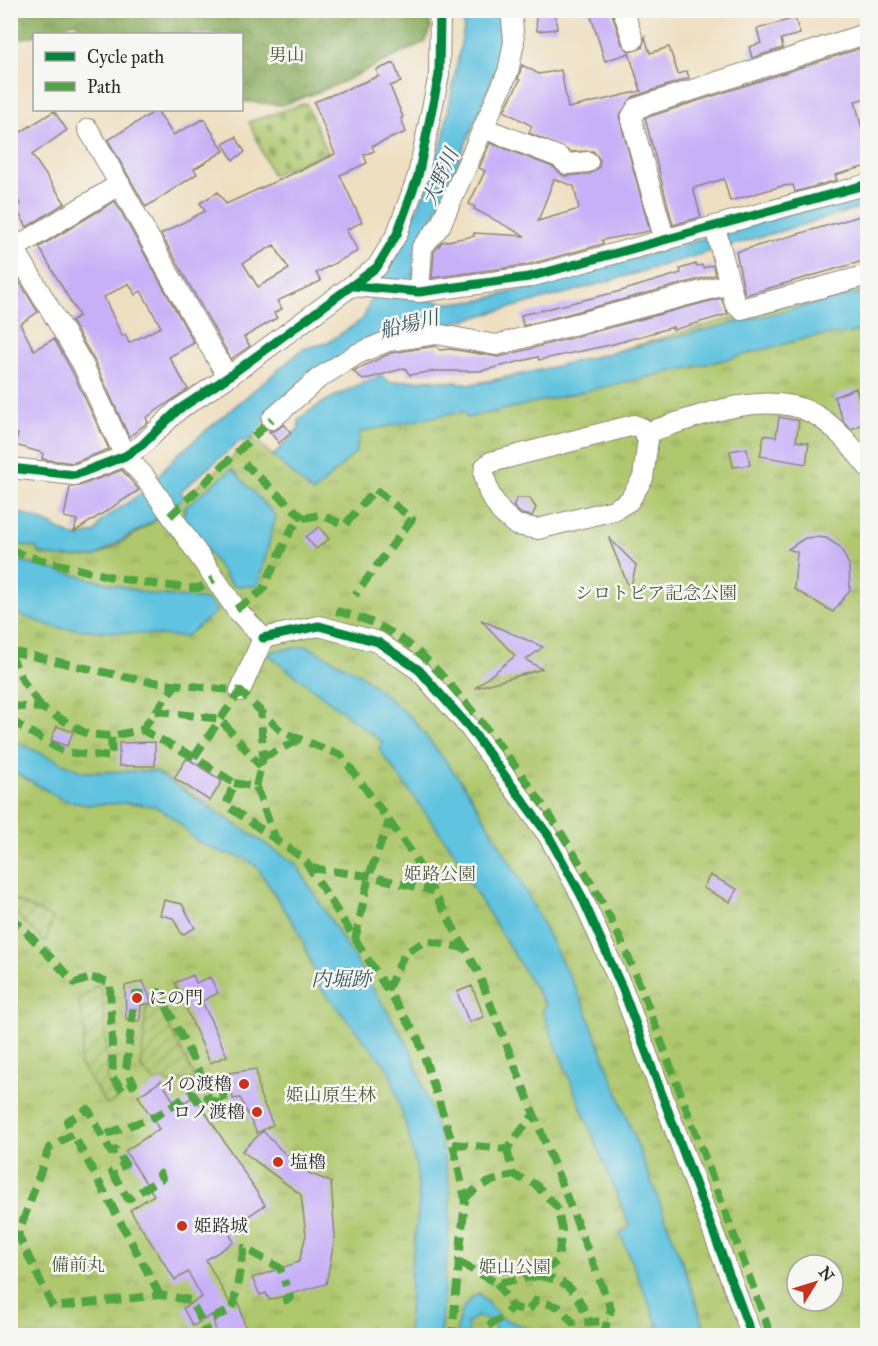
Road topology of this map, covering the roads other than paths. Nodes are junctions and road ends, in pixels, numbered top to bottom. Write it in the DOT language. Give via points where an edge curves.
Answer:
graph roads {
  1 [pos="440,10"];
  2 [pos="511,10"];
  3 [pos="623,10"];
  4 [pos="867,33"];
  5 [pos="633,40"];
  6 [pos="88,129"];
  7 [pos="486,129"];
  8 [pos="588,162"];
  9 [pos="120,184"];
  10 [pos="867,184"];
  11 [pos="715,228"];
  12 [pos="665,241"];
  13 [pos="15,254"];
  14 [pos="867,275"];
  15 [pos="729,284"];
  16 [pos="354,286"];
  17 [pos="419,292"];
  18 [pos="228,377"];
  19 [pos="272,419"];
  20 [pos="646,433"];
  21 [pos="125,456"];
  22 [pos="867,467"];
  23 [pos="10,468"];
  24 [pos="263,638"];
  25 [pos="240,691"];
  26 [pos="752,1335"];
  1 -- 16 [label="street" via="439,75 418,176 397,234 376,267"];
  2 -- 7 [label="street" via="514,42 508,72"];
  3 -- 5 [label="street"];
  4 -- 12 [label="street" via="637,108 631,117"];
  6 -- 9 [label="street"];
  7 -- 8 [label="street" via="559,157 567,164"];
  7 -- 17 [label="street" via="440,226 422,247"];
  9 -- 13 [label="street"];
  9 -- 18 [label="street" via="188,312"];
  10 -- 11 [label="street"];
  11 -- 12 [label="street"];
  11 -- 15 [label="street"];
  12 -- 17 [label="street" via="529,278"];
  13 -- 21 [label="street" via="83,364"];
  14 -- 15 [label="street" via="741,309 735,304"];
  15 -- 19 [label="street" via="496,345 436,334 388,341 357,354 319,378"];
  16 -- 17 [label="street"];
  16 -- 18 [label="street"];
  18 -- 21 [label="street" via="178,410"];
  20 -- 20 [label="street" via="634,425 491,462 484,474 489,493 501,512 516,525 538,529 614,510 629,501 643,478"];
  20 -- 22 [label="street" via="726,407 778,404 811,412 843,437"];
  21 -- 23 [label="street" via="75,475"];
  21 -- 24 [label="street" via="144,476 236,609"];
  24 -- 25 [label="street"];
  24 -- 26 [label="street" via="319,626 387,647 419,670 470,728 548,835 581,895 623,990"];
}
